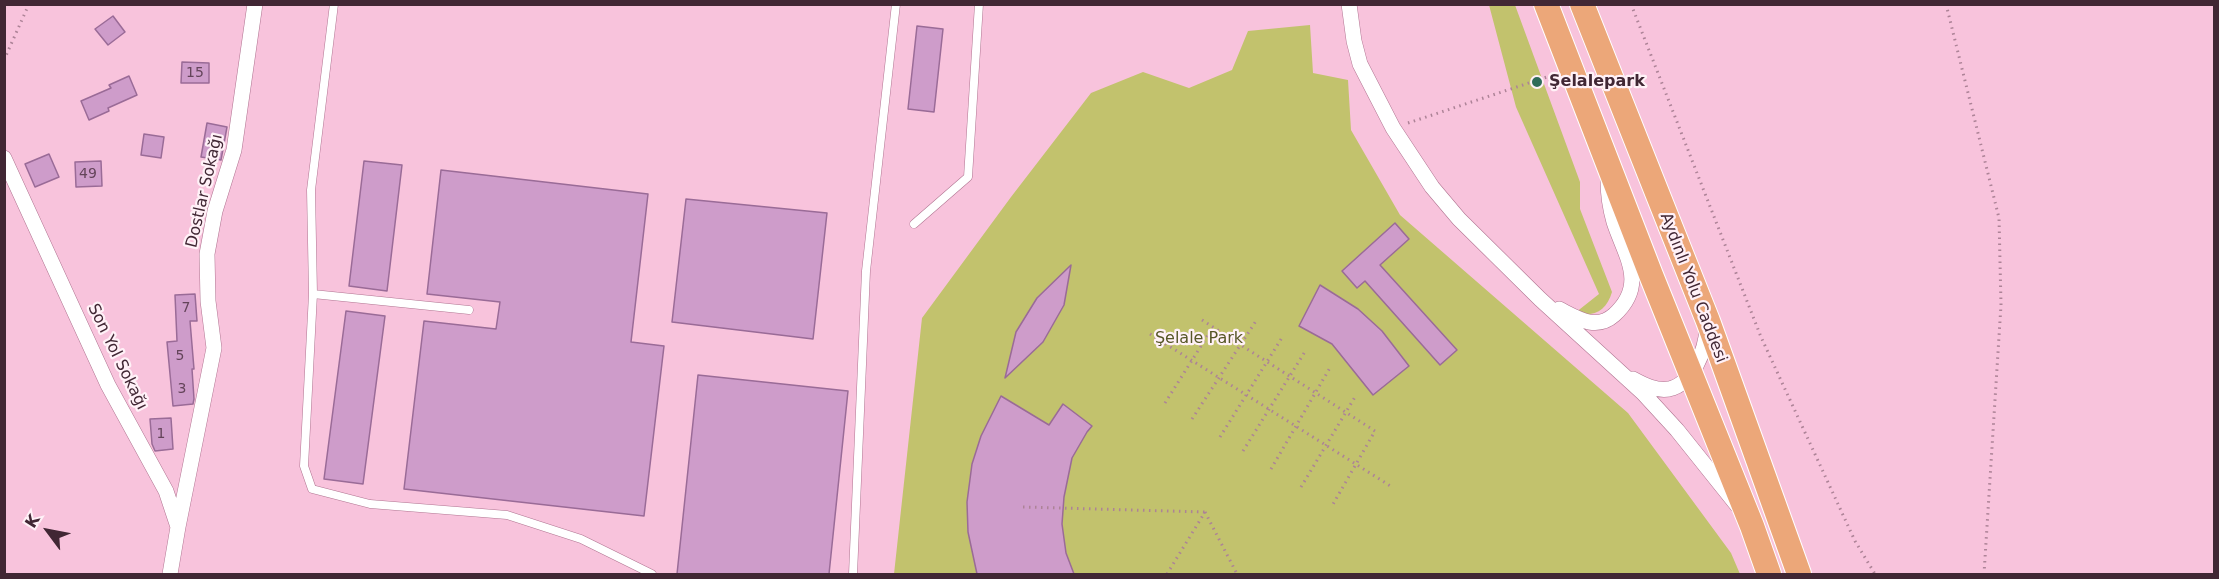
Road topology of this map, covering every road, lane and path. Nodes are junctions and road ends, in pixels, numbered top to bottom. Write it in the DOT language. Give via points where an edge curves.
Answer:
graph roads {
  1 [pos="29,4"];
  2 [pos="255,4"];
  3 [pos="334,4"];
  4 [pos="896,4"];
  5 [pos="979,4"];
  6 [pos="1349,4"];
  7 [pos="1546,4"];
  8 [pos="1582,4"];
  9 [pos="1631,4"];
  10 [pos="1946,4"];
  11 [pos="4,60"];
  12 [pos="1542,80"];
  13 [pos="1392,128"];
  14 [pos="4,158"];
  15 [pos="1608,162"];
  16 [pos="914,224"];
  17 [pos="313,294"];
  18 [pos="1540,299"];
  19 [pos="469,310"];
  20 [pos="1202,321"];
  21 [pos="1256,321"];
  22 [pos="1708,321"];
  23 [pos="1213,327"];
  24 [pos="1150,334"];
  25 [pos="1283,336"];
  26 [pos="1240,345"];
  27 [pos="1306,350"];
  28 [pos="1192,361"];
  29 [pos="1267,362"];
  30 [pos="1614,365"];
  31 [pos="1332,366"];
  32 [pos="1691,373"];
  33 [pos="1290,376"];
  34 [pos="1219,378"];
  35 [pos="1316,393"];
  36 [pos="1246,395"];
  37 [pos="1355,397"];
  38 [pos="1165,403"];
  39 [pos="1269,410"];
  40 [pos="1346,412"];
  41 [pos="1192,420"];
  42 [pos="1296,426"];
  43 [pos="1220,437"];
  44 [pos="1326,446"];
  45 [pos="1243,451"];
  46 [pos="1355,464"];
  47 [pos="1271,469"];
  48 [pos="1301,487"];
  49 [pos="1392,487"];
  50 [pos="1332,506"];
  51 [pos="1023,507"];
  52 [pos="1205,512"];
  53 [pos="1752,526"];
  54 [pos="178,527"];
  55 [pos="170,574"];
  56 [pos="652,574"];
  57 [pos="853,574"];
  58 [pos="1167,574"];
  59 [pos="1237,574"];
  60 [pos="1769,574"];
  61 [pos="1799,574"];
  62 [pos="1875,574"];
  63 [pos="1984,574"];
  1 -- 11 [label="path"];
  2 -- 54 [label="street, Dostlar Sokağı" via="234,150 215,211 207,254 214,348"];
  3 -- 17 [label="lane" via="311,190"];
  4 -- 57 [label="lane" via="866,271"];
  5 -- 16 [label="lane" via="969,177"];
  6 -- 13 [label="street, Aydınlı Yolu Caddesi" via="1360,64"];
  7 -- 15 [label="main road, Aydınlı Yolu Caddesi"];
  8 -- 22 [label="main road, Aydınlı Yolu Caddesi"];
  9 -- 62 [label="path" via="1761,338 1855,541"];
  10 -- 63 [label="path" via="1999,218 2001,305"];
  12 -- 13 [label="path"];
  13 -- 18 [label="street, Aydınlı Yolu Caddesi" via="1458,219"];
  14 -- 54 [label="street, Son Yol Sokağı" via="108,385 166,491"];
  15 -- 18 [label="street, Aydınlı Yolu Caddesi" via="1611,210 1633,272 1629,293 1615,314 1593,323"];
  15 -- 32 [label="main road, Aydınlı Yolu Caddesi"];
  17 -- 19 [label="lane"];
  17 -- 56 [label="lane" via="304,466 312,489 370,504 507,515 580,539"];
  18 -- 30 [label="street, Aydınlı Yolu Caddesi"];
  20 -- 23 [label="path"];
  21 -- 26 [label="path"];
  22 -- 32 [label="street" via="1704,347"];
  22 -- 61 [label="main road, Aydınlı Yolu Caddesi"];
  23 -- 26 [label="path"];
  23 -- 28 [label="path"];
  24 -- 28 [label="path"];
  25 -- 29 [label="path"];
  26 -- 29 [label="path"];
  26 -- 34 [label="path"];
  27 -- 33 [label="path"];
  28 -- 34 [label="path"];
  28 -- 38 [label="path"];
  29 -- 33 [label="path"];
  29 -- 36 [label="path"];
  30 -- 32 [label="street, Aydınlı Yolu Caddesi" via="1644,385 1660,389 1675,387"];
  30 -- 53 [label="street, Aydınlı Yolu Caddesi" via="1677,430"];
  31 -- 35 [label="path"];
  32 -- 53 [label="main road, Aydınlı Yolu Caddesi"];
  33 -- 35 [label="path"];
  33 -- 39 [label="path"];
  34 -- 36 [label="path"];
  34 -- 41 [label="path"];
  35 -- 40 [label="path"];
  35 -- 42 [label="path"];
  36 -- 39 [label="path"];
  36 -- 43 [label="path"];
  37 -- 40 [label="path"];
  39 -- 42 [label="path"];
  39 -- 45 [label="path"];
  40 -- 44 [label="path"];
  40 -- 46 [label="path" via="1375,431"];
  42 -- 44 [label="path"];
  42 -- 47 [label="path"];
  44 -- 46 [label="path"];
  44 -- 48 [label="path"];
  46 -- 49 [label="path"];
  46 -- 50 [label="path"];
  51 -- 52 [label="path"];
  52 -- 58 [label="path"];
  52 -- 59 [label="path"];
  53 -- 60 [label="main road, Aydınlı Yolu Caddesi"];
  54 -- 55 [label="street, Son Yol Sokağı"];
}
